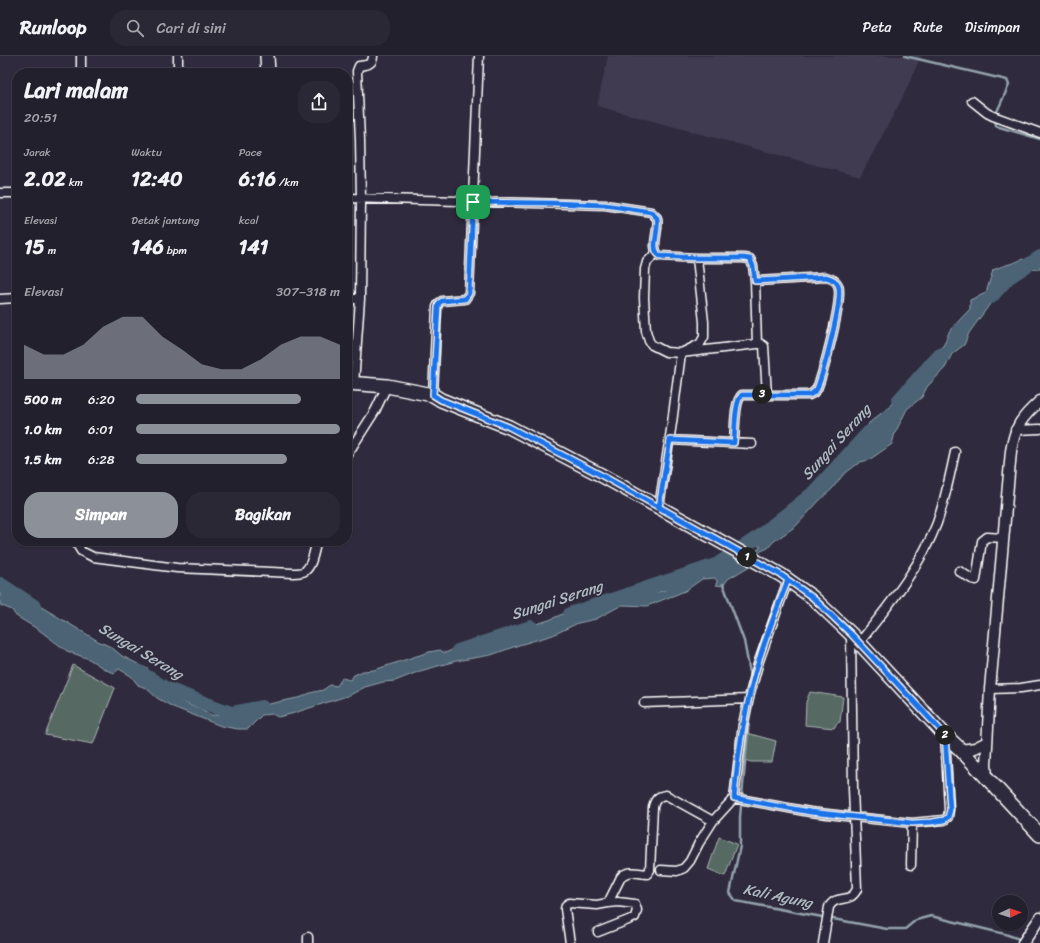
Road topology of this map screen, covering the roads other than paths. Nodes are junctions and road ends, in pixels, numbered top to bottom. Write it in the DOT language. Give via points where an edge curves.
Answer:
graph roads {
  1 [pos="81,56"];
  2 [pos="178,56"];
  3 [pos="268,56"];
  4 [pos="373,56"];
  5 [pos="479,56"];
  6 [pos="82,68"];
  7 [pos="178,68"];
  8 [pos="268,68"];
  9 [pos="972,101"];
  10 [pos="1040,133"];
  11 [pos="0,193"];
  12 [pos="12,193"];
  13 [pos="352,198"];
  14 [pos="361,199"];
  15 [pos="473,202"];
  16 [pos="656,253"];
  17 [pos="697,258"];
  18 [pos="755,281"];
  19 [pos="12,298"];
  20 [pos="0,299"];
  21 [pos="352,299"];
  22 [pos="360,299"];
  23 [pos="757,344"];
  24 [pos="681,353"];
  25 [pos="352,366"];
  26 [pos="352,383"];
  27 [pos="387,386"];
  28 [pos="433,395"];
  29 [pos="767,395"];
  30 [pos="1040,401"];
  31 [pos="1040,429"];
  32 [pos="1015,430"];
  33 [pos="670,440"];
  34 [pos="734,443"];
  35 [pos="752,444"];
  36 [pos="352,447"];
  37 [pos="955,452"];
  38 [pos="659,507"];
  39 [pos="1004,538"];
  40 [pos="78,546"];
  41 [pos="315,546"];
  42 [pos="959,571"];
  43 [pos="784,578"];
  44 [pos="855,638"];
  45 [pos="1040,686"];
  46 [pos="990,689"];
  47 [pos="749,696"];
  48 [pos="644,703"];
  49 [pos="945,735"];
  50 [pos="988,742"];
  51 [pos="961,750"];
  52 [pos="987,777"];
  53 [pos="735,798"];
  54 [pos="854,817"];
  55 [pos="713,821"];
  56 [pos="912,823"];
  57 [pos="1040,835"];
  58 [pos="911,865"];
  59 [pos="661,870"];
  60 [pos="608,903"];
  61 [pos="1040,918"];
  62 [pos="598,932"];
  63 [pos="1025,940"];
  64 [pos="570,943"];
  65 [pos="823,943"];
  1 -- 6 [label="street"];
  2 -- 7 [label="street"];
  3 -- 8 [label="main road"];
  4 -- 14 [label="street" via="370,64 357,68"];
  5 -- 15 [label="street"];
  9 -- 10 [label="street" via="993,116"];
  11 -- 12 [label="street"];
  13 -- 14 [label="street"];
  14 -- 15 [label="street"];
  14 -- 22 [label="street"];
  15 -- 16 [label="street" via="605,205 651,212 658,222 654,249"];
  15 -- 28 [label="street" via="469,293 465,299 439,303"];
  16 -- 17 [label="street" via="666,257"];
  16 -- 24 [label="street" via="645,268 647,336 652,345 660,350"];
  17 -- 18 [label="street" via="750,259"];
  17 -- 24 [label="street" via="704,337 700,344"];
  18 -- 23 [label="street"];
  18 -- 29 [label="street" via="826,277 838,285 839,299 817,389 809,395"];
  19 -- 20 [label="street"];
  21 -- 22 [label="street"];
  22 -- 25 [label="street"];
  23 -- 24 [label="street"];
  23 -- 29 [label="street" via="764,346"];
  24 -- 33 [label="street"];
  26 -- 27 [label="main road"];
  27 -- 28 [label="main road"];
  27 -- 36 [label="street" via="375,411"];
  28 -- 38 [label="main road" via="509,427"];
  29 -- 34 [label="street" via="748,394 739,397"];
  30 -- 32 [label="street"];
  31 -- 32 [label="street"];
  32 -- 39 [label="street"];
  33 -- 34 [label="street"];
  33 -- 38 [label="street"];
  34 -- 35 [label="street"];
  37 -- 44 [label="street" via="937,523 925,549 894,599"];
  38 -- 43 [label="main road"];
  39 -- 42 [label="street" via="987,537 982,541 976,580"];
  39 -- 46 [label="street"];
  40 -- 41 [label="street" via="81,551 92,557 177,568 292,573 307,569"];
  43 -- 44 [label="main road" via="812,597"];
  43 -- 47 [label="street"];
  44 -- 49 [label="main road"];
  44 -- 54 [label="street"];
  45 -- 46 [label="street"];
  46 -- 50 [label="street"];
  47 -- 48 [label="street"];
  47 -- 53 [label="street" via="743,724"];
  49 -- 51 [label="main road"];
  49 -- 56 [label="street" via="950,810 948,817 944,820"];
  50 -- 51 [label="street" via="975,748"];
  50 -- 52 [label="street"];
  51 -- 52 [label="main road"];
  52 -- 57 [label="main road"];
  53 -- 54 [label="street"];
  53 -- 55 [label="street"];
  54 -- 56 [label="street"];
  54 -- 65 [label="street" via="857,889 855,895 831,902"];
  55 -- 59 [label="street" via="684,868 677,871"];
  55 -- 60 [label="street" via="666,795 660,796 655,800 653,807 650,870 647,874 624,874"];
  56 -- 58 [label="street"];
  60 -- 62 [label="street" via="635,904 635,917"];
  60 -- 64 [label="street" via="566,905"];
  61 -- 63 [label="street"];
}
